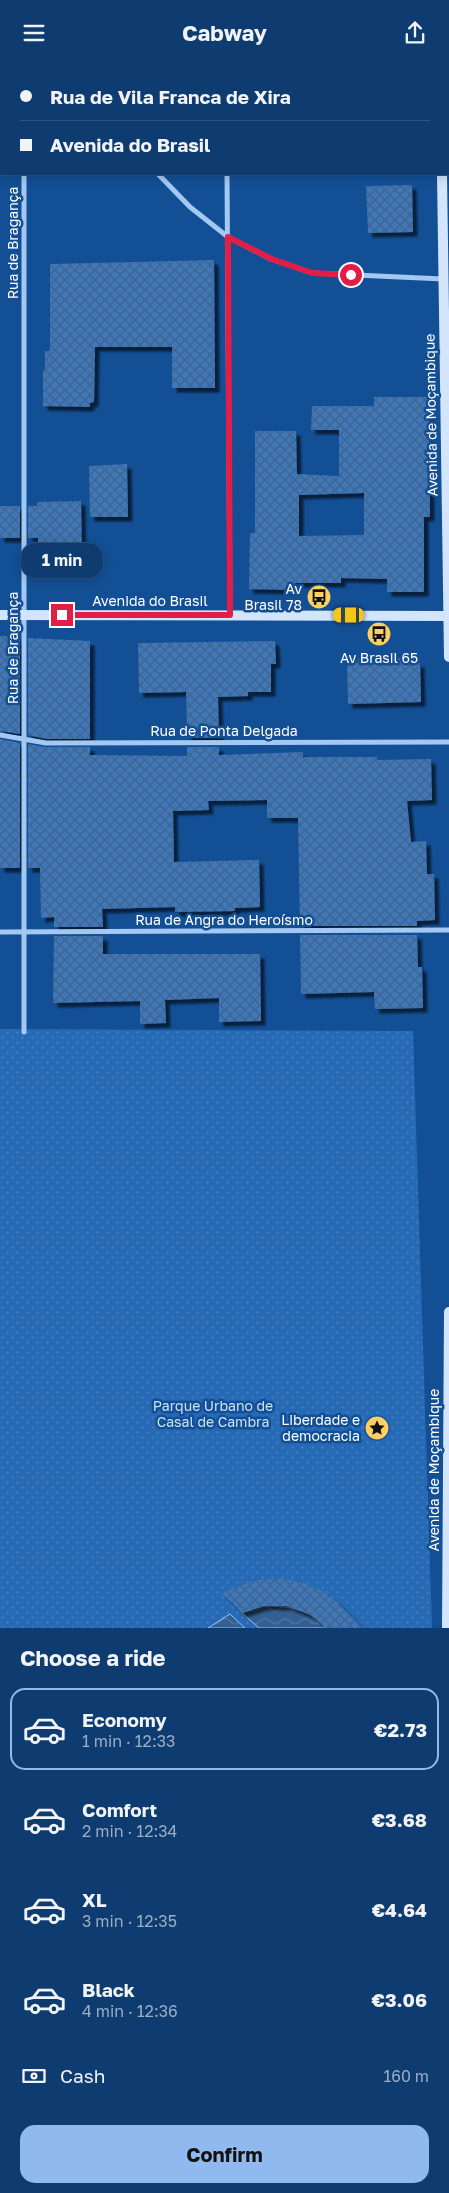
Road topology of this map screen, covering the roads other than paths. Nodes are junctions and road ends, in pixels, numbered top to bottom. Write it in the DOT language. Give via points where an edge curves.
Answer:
graph roads {
  1 [pos="24,175"];
  2 [pos="159,175"];
  3 [pos="227,175"];
  4 [pos="442,175"];
  5 [pos="228,237"];
  6 [pos="443,279"];
  7 [pos="446,300"];
  8 [pos="0,615"];
  9 [pos="24,615"];
  10 [pos="230,615"];
  11 [pos="448,615"];
  12 [pos="449,657"];
  13 [pos="0,735"];
  14 [pos="24,739"];
  15 [pos="449,742"];
  16 [pos="449,930"];
  17 [pos="0,932"];
  18 [pos="24,932"];
  19 [pos="24,1032"];
  20 [pos="449,1312"];
  21 [pos="448,1447"];
  22 [pos="447,1628"];
  1 -- 9 [label="street, Rua de Bragança"];
  2 -- 5 [label="street" via="190,207"];
  3 -- 5 [label="street"];
  4 -- 6 [label="street, Avenida de Moçambique"];
  5 -- 6 [label="street" via="272,259 312,273"];
  5 -- 10 [label="street"];
  6 -- 7 [label="street, Avenida de Moçambique"];
  7 -- 11 [label="street, Avenida de Moçambique"];
  8 -- 9 [label="street, Avenida do Brasil"];
  9 -- 10 [label="street, Avenida do Brasil"];
  9 -- 14 [label="street, Rua de Bragança"];
  10 -- 11 [label="street, Avenida do Brasil"];
  11 -- 12 [label="street, Avenida de Moçambique"];
  13 -- 14 [label="street, Rua de Ponta Delgada"];
  14 -- 15 [label="street, Rua de Ponta Delgada" via="46,743"];
  14 -- 18 [label="street, Rua de Bragança"];
  16 -- 18 [label="street, Rua de Angra do Heroísmo"];
  17 -- 18 [label="street, Rua de Angra do Heroísmo"];
  18 -- 19 [label="street, Rua de Bragança"];
  20 -- 21 [label="street, Avenida de Moçambique"];
  21 -- 22 [label="street, Avenida de Moçambique"];
}
